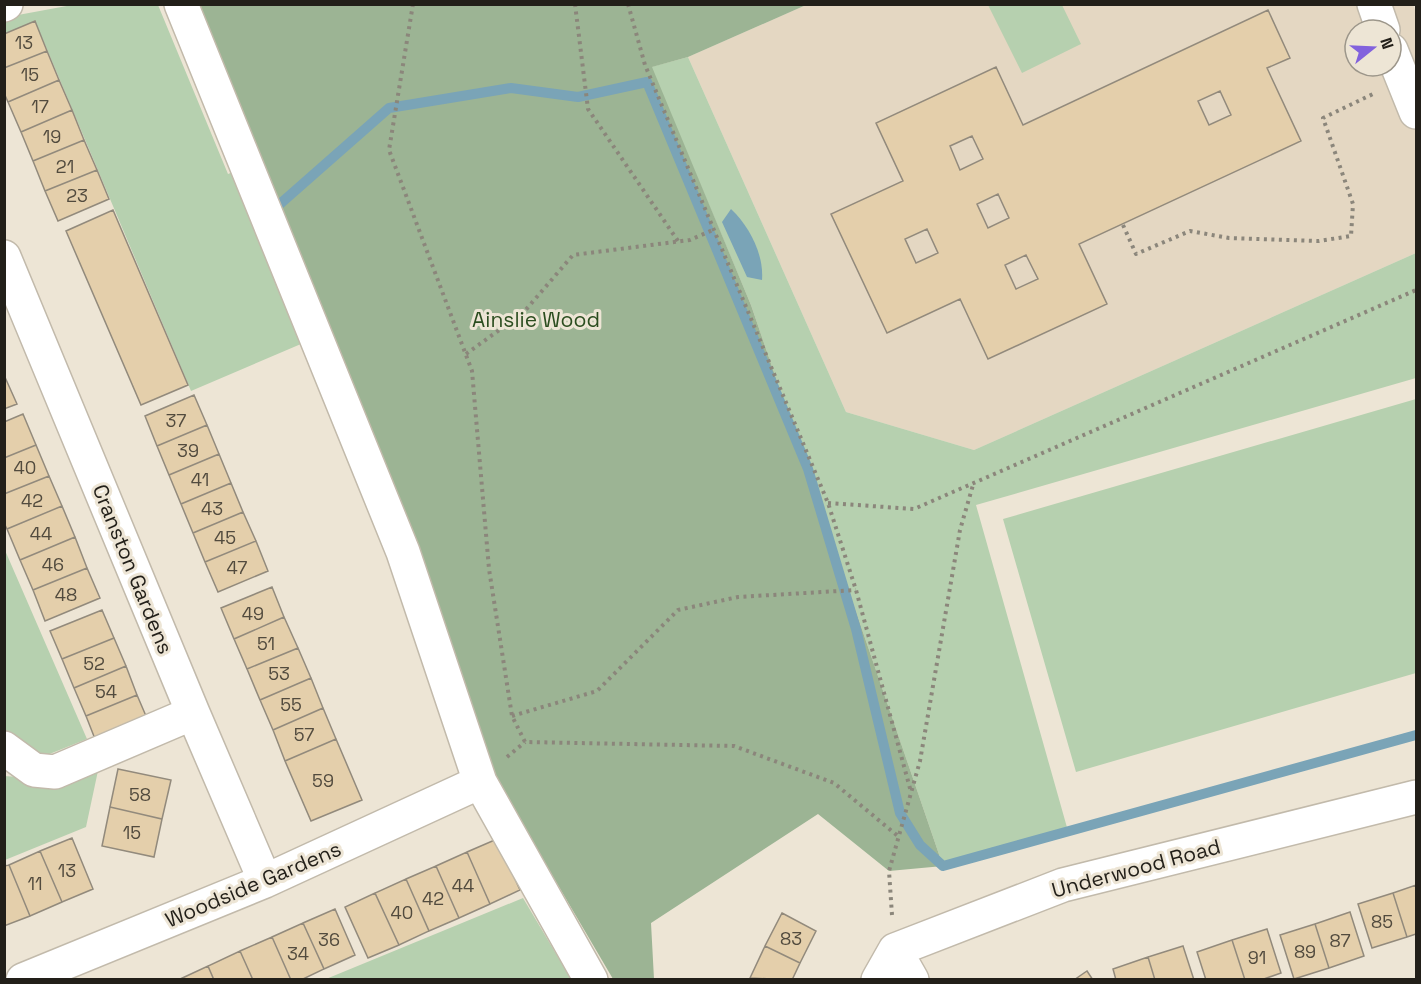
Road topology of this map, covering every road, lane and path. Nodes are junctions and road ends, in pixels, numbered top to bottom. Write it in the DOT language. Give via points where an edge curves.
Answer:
graph roads {
  1 [pos="181,4"];
  2 [pos="413,4"];
  3 [pos="575,4"];
  4 [pos="628,4"];
  5 [pos="1378,78"];
  6 [pos="1403,78"];
  7 [pos="1416,112"];
  8 [pos="1123,225"];
  9 [pos="715,229"];
  10 [pos="678,242"];
  11 [pos="4,257"];
  12 [pos="1416,290"];
  13 [pos="466,354"];
  14 [pos="974,484"];
  15 [pos="828,503"];
  16 [pos="856,590"];
  17 [pos="192,713"];
  18 [pos="512,716"];
  19 [pos="4,748"];
  20 [pos="480,782"];
  21 [pos="911,792"];
  22 [pos="1416,797"];
  23 [pos="898,837"];
  24 [pos="265,881"];
  25 [pos="895,950"];
  26 [pos="23,980"];
  27 [pos="591,980"];
  28 [pos="878,980"];
  29 [pos="912,980"];
  1 -- 20 [label="street" via="403,552"];
  2 -- 13 [label="path" via="389,150"];
  3 -- 10 [label="path" via="588,109"];
  4 -- 9 [label="path" via="645,65"];
  5 -- 8 [label="path" via="1323,118 1353,204 1351,236 1318,241 1229,238 1190,231 1136,254"];
  6 -- 7 [label="street"];
  9 -- 10 [label="path"];
  9 -- 15 [label="path"];
  10 -- 13 [label="path" via="573,255 523,313"];
  11 -- 17 [label="street, Cranston Gardens"];
  12 -- 14 [label="path"];
  13 -- 18 [label="path" via="472,371 489,569"];
  14 -- 15 [label="path" via="914,509"];
  14 -- 21 [label="path" via="960,530 920,761"];
  15 -- 16 [label="path"];
  16 -- 18 [label="path" via="738,597 678,610 597,691"];
  16 -- 21 [label="path"];
  17 -- 19 [label="street" via="55,772 34,770"];
  17 -- 24 [label="street, Cranston Gardens"];
  18 -- 23 [label="path" via="525,742 734,747 834,783"];
  20 -- 24 [label="street, Woodside Gardens"];
  20 -- 27 [label="street"];
  21 -- 23 [label="path"];
  22 -- 25 [label="street, Underwood Road" via="1064,885"];
  23 -- 25 [label="path" via="889,871"];
  24 -- 26 [label="street, Woodside Gardens"];
  25 -- 28 [label="street"];
  25 -- 29 [label="street"];
}
